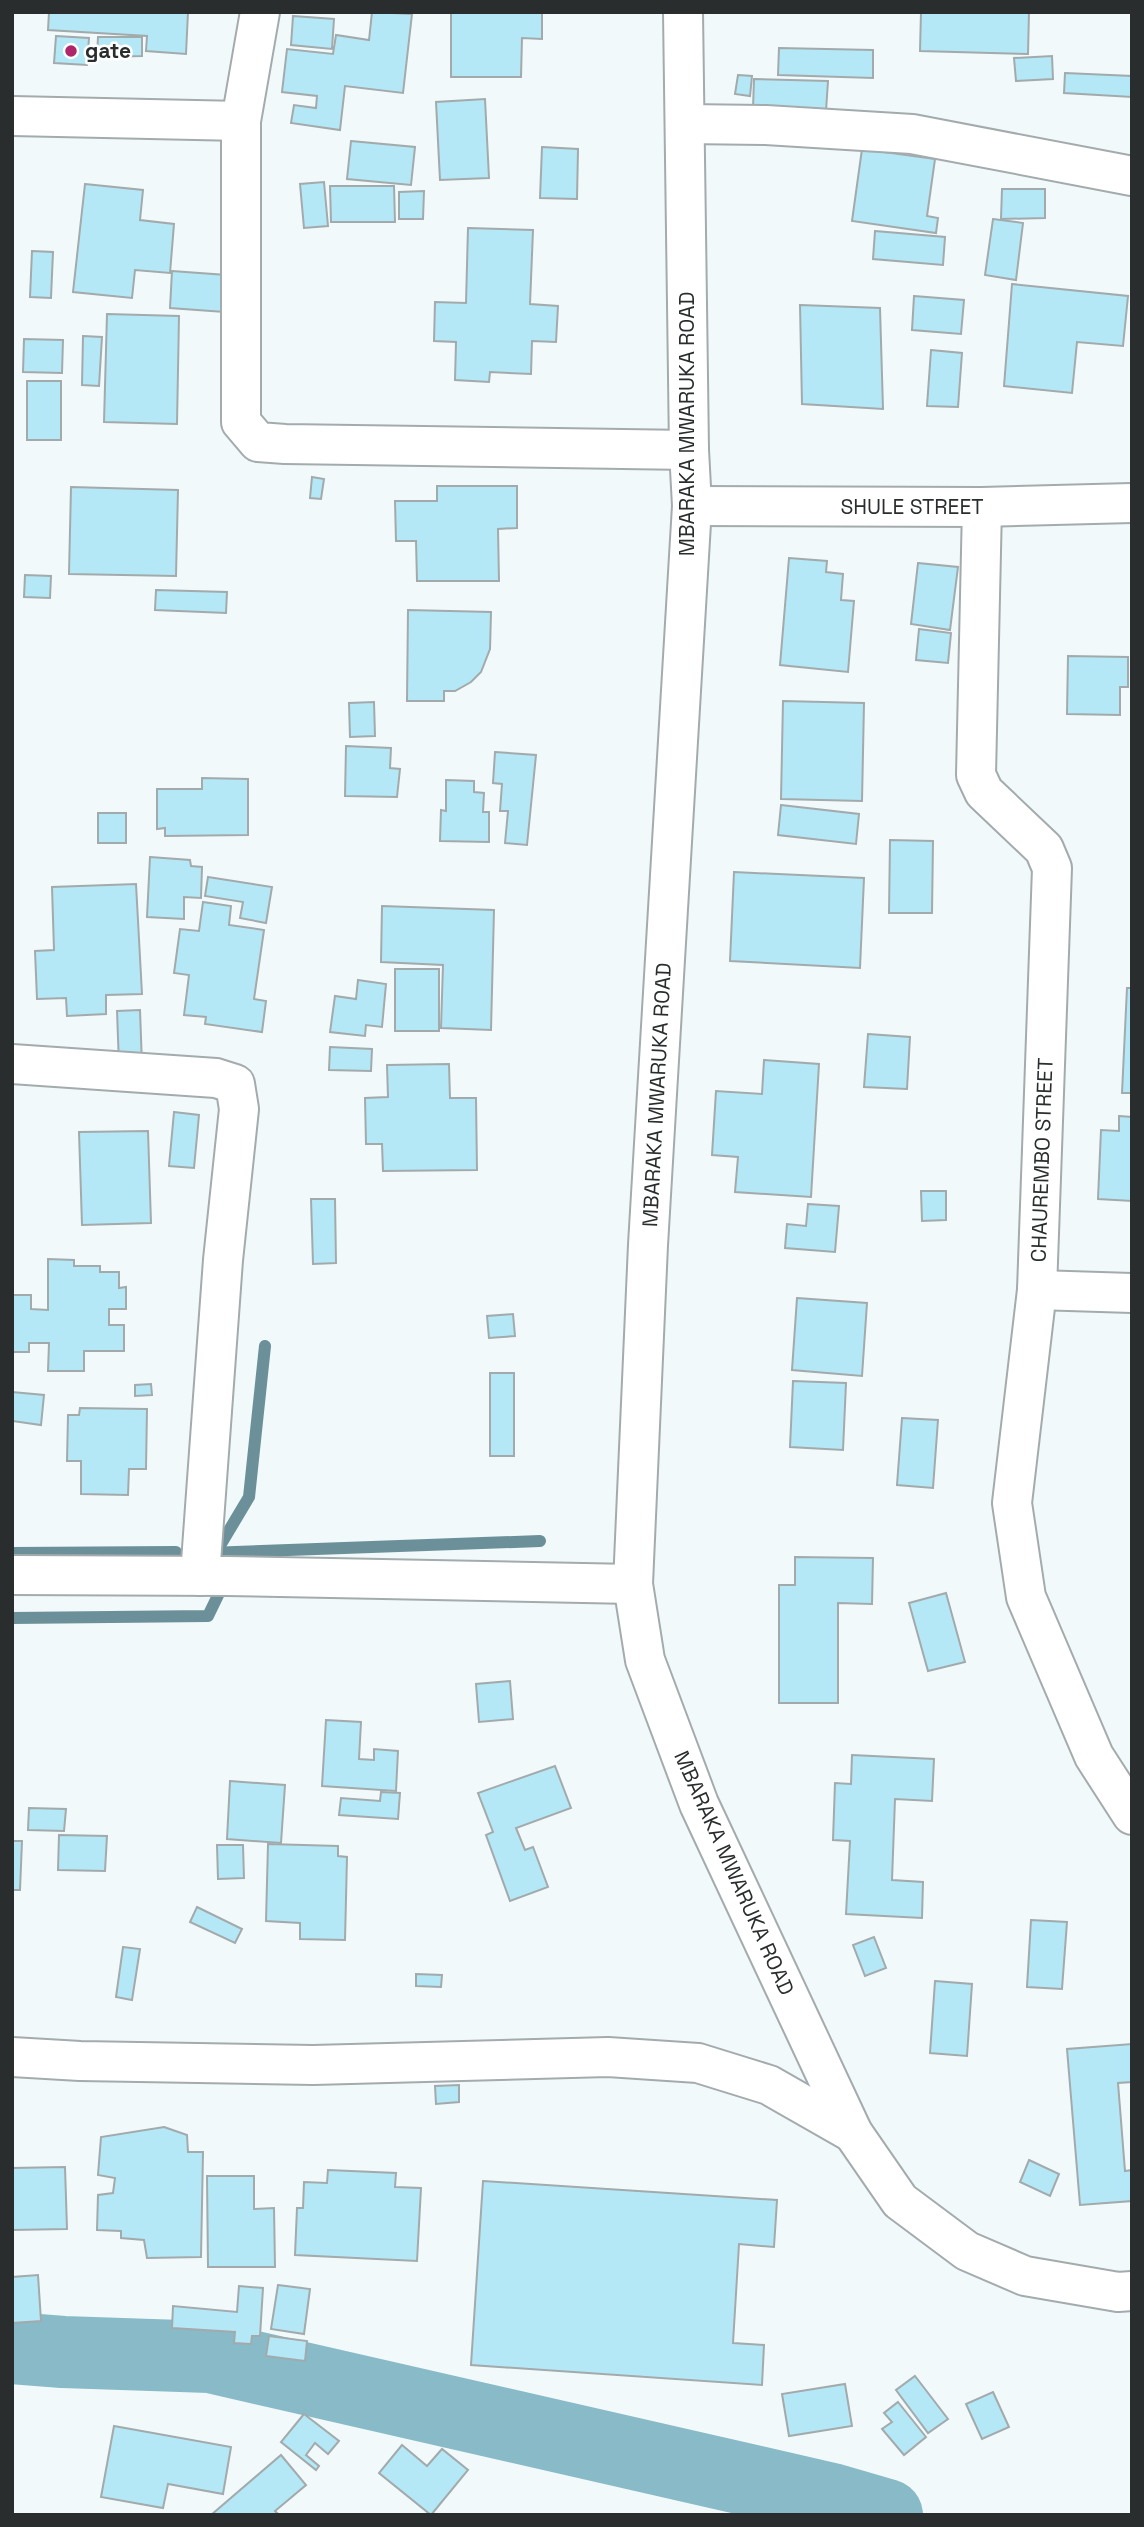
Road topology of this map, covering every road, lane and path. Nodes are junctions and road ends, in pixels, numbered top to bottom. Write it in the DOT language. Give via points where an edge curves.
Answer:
graph roads {
  1 [pos="260,12"];
  2 [pos="683,12"];
  3 [pos="12,116"];
  4 [pos="242,121"];
  5 [pos="685,124"];
  6 [pos="1132,176"];
  7 [pos="689,450"];
  8 [pos="1132,503"];
  9 [pos="692,506"];
  10 [pos="982,507"];
  11 [pos="12,1064"];
  12 [pos="1037,1290"];
  13 [pos="1132,1293"];
  14 [pos="12,1575"];
  15 [pos="200,1576"];
  16 [pos="633,1584"];
  17 [pos="1132,1815"];
  18 [pos="12,2057"];
  19 [pos="853,2133"];
  20 [pos="1132,2291"];
  1 -- 4 [label="street"];
  2 -- 5 [label="street, MBARAKA MWARUKA ROAD"];
  3 -- 4 [label="street"];
  4 -- 7 [label="street" via="241,422 258,442"];
  5 -- 6 [label="street" via="912,134"];
  5 -- 7 [label="street, MBARAKA MWARUKA ROAD"];
  7 -- 9 [label="street, MBARAKA MWARUKA ROAD"];
  8 -- 10 [label="street, SHULE STREET"];
  9 -- 10 [label="street, SHULE STREET"];
  9 -- 16 [label="street, MBARAKA MWARUKA ROAD" via="648,1245"];
  10 -- 12 [label="street, CHAUREMBO STREET" via="976,775 984,792 1044,849 1052,868"];
  11 -- 15 [label="street" via="216,1078 235,1084 239,1109"];
  12 -- 13 [label="street"];
  12 -- 17 [label="street, CHAUREMBO STREET" via="1012,1503 1026,1597 1094,1756"];
  14 -- 15 [label="street"];
  15 -- 16 [label="street"];
  16 -- 19 [label="street, MBARAKA MWARUKA ROAD" via="645,1660 699,1804"];
  18 -- 19 [label="street" via="313,2064 608,2057 698,2063 769,2085"];
  19 -- 20 [label="street, MBARAKA MWARUKA ROAD" via="900,2201 967,2251 1025,2276"];
}
